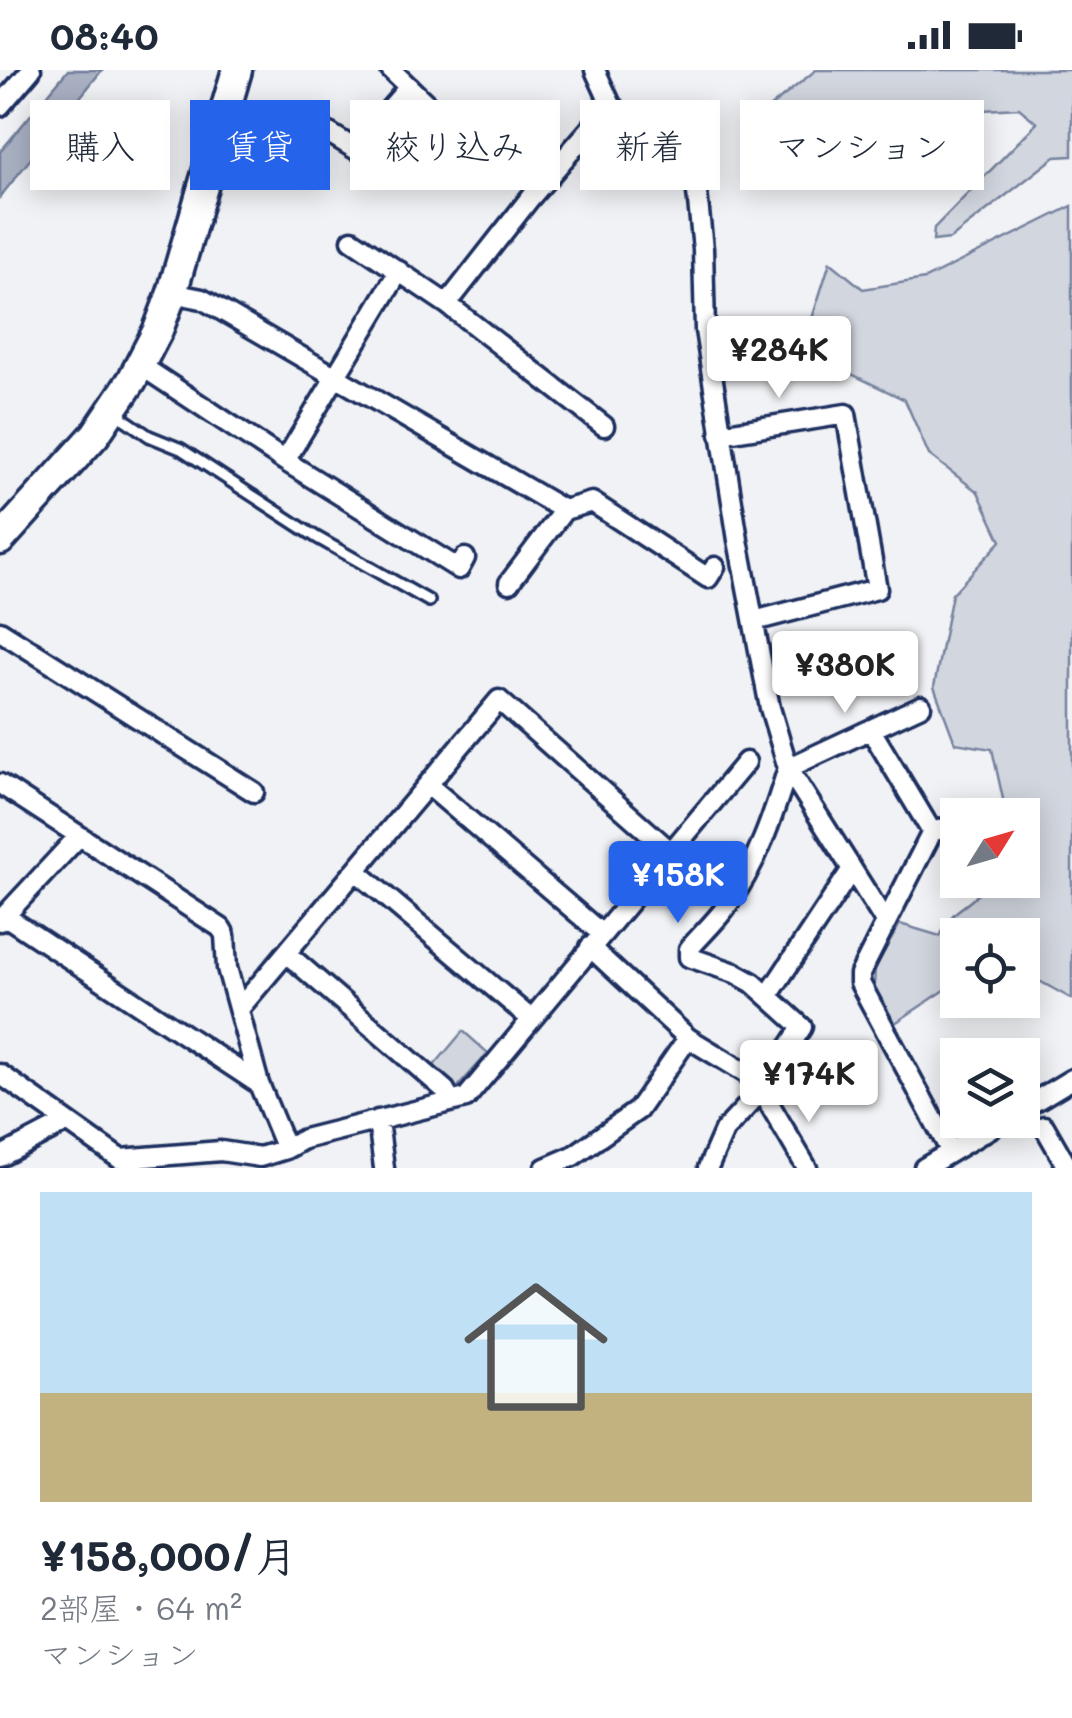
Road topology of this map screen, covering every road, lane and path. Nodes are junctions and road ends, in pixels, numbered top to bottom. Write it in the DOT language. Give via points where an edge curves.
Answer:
graph roads {
  1 [pos="31,70"];
  2 [pos="237,70"];
  3 [pos="391,70"];
  4 [pos="595,70"];
  5 [pos="408,87"];
  6 [pos="422,100"];
  7 [pos="610,100"];
  8 [pos="0,106"];
  9 [pos="330,134"];
  10 [pos="580,141"];
  11 [pos="697,190"];
  12 [pos="352,240"];
  13 [pos="399,272"];
  14 [pos="172,293"];
  15 [pos="448,304"];
  16 [pos="140,365"];
  17 [pos="335,376"];
  18 [pos="112,410"];
  19 [pos="604,426"];
  20 [pos="720,434"];
  21 [pos="285,461"];
  22 [pos="564,510"];
  23 [pos="0,540"];
  24 [pos="465,558"];
  25 [pos="716,568"];
  26 [pos="509,584"];
  27 [pos="429,601"];
  28 [pos="754,621"];
  29 [pos="0,631"];
  30 [pos="921,706"];
  31 [pos="871,730"];
  32 [pos="746,762"];
  33 [pos="788,768"];
  34 [pos="0,784"];
  35 [pos="428,785"];
  36 [pos="254,792"];
  37 [pos="940,830"];
  38 [pos="932,832"];
  39 [pos="80,836"];
  40 [pos="670,852"];
  41 [pos="852,869"];
  42 [pos="356,871"];
  43 [pos="2,918"];
  44 [pos="886,923"];
  45 [pos="596,940"];
  46 [pos="286,953"];
  47 [pos="768,996"];
  48 [pos="239,1009"];
  49 [pos="531,1019"];
  50 [pos="688,1038"];
  51 [pos="746,1073"];
  52 [pos="0,1074"];
  53 [pos="1072,1078"];
  54 [pos="258,1084"];
  55 [pos="1040,1098"];
  56 [pos="450,1102"];
  57 [pos="770,1105"];
  58 [pos="378,1120"];
  59 [pos="67,1122"];
  60 [pos="1044,1126"];
  61 [pos="974,1138"];
  62 [pos="286,1149"];
  63 [pos="951,1152"];
  64 [pos="0,1157"];
  65 [pos="245,1161"];
  66 [pos="384,1168"];
  67 [pos="544,1168"];
  68 [pos="708,1168"];
  69 [pos="807,1168"];
  70 [pos="924,1168"];
  71 [pos="1068,1168"];
  1 -- 8 [label="street"];
  2 -- 14 [label="main road"];
  3 -- 5 [label="street"];
  4 -- 7 [label="street"];
  5 -- 6 [label="street"];
  5 -- 9 [label="street" via="356,150"];
  10 -- 15 [label="street"];
  11 -- 20 [label="street" via="705,330"];
  12 -- 13 [label="street"];
  13 -- 15 [label="street"];
  13 -- 17 [label="street"];
  14 -- 16 [label="main road"];
  14 -- 17 [label="street" via="202,299"];
  15 -- 19 [label="street"];
  16 -- 18 [label="main road"];
  16 -- 21 [label="street"];
  17 -- 21 [label="street"];
  17 -- 22 [label="street"];
  18 -- 23 [label="main road"];
  18 -- 27 [label="lane"];
  20 -- 28 [label="street"];
  20 -- 28 [label="street" via="846,414 877,589"];
  21 -- 24 [label="street" via="459,569"];
  22 -- 25 [label="street" via="592,502 708,578"];
  22 -- 26 [label="street"];
  28 -- 33 [label="street"];
  29 -- 36 [label="street"];
  30 -- 31 [label="street"];
  31 -- 33 [label="street"];
  31 -- 38 [label="street"];
  32 -- 40 [label="street"];
  33 -- 41 [label="street"];
  33 -- 47 [label="street" via="744,881 689,949 689,957 735,973"];
  34 -- 39 [label="street"];
  35 -- 40 [label="street" via="499,700"];
  35 -- 42 [label="street"];
  35 -- 45 [label="street"];
  37 -- 38 [label="street"];
  38 -- 44 [label="street"];
  39 -- 43 [label="street"];
  39 -- 48 [label="street" via="221,928"];
  40 -- 45 [label="street"];
  41 -- 44 [label="street"];
  41 -- 47 [label="street"];
  42 -- 46 [label="street"];
  42 -- 49 [label="street"];
  43 -- 54 [label="street"];
  44 -- 63 [label="street" via="860,983"];
  45 -- 49 [label="street"];
  45 -- 50 [label="street"];
  46 -- 48 [label="street"];
  46 -- 56 [label="street" via="445,1090"];
  47 -- 68 [label="street" via="802,1027 759,1093 724,1131"];
  48 -- 54 [label="street"];
  49 -- 56 [label="street" via="466,1098"];
  50 -- 51 [label="street"];
  50 -- 67 [label="street" via="638,1110"];
  52 -- 59 [label="street"];
  53 -- 55 [label="street"];
  54 -- 62 [label="street"];
  56 -- 58 [label="street"];
  57 -- 69 [label="street"];
  58 -- 62 [label="street"];
  58 -- 66 [label="street"];
  59 -- 64 [label="street"];
  59 -- 65 [label="street" via="120,1159 221,1151"];
  60 -- 71 [label="street"];
  61 -- 63 [label="street"];
  62 -- 65 [label="street"];
  63 -- 70 [label="street"];
}
